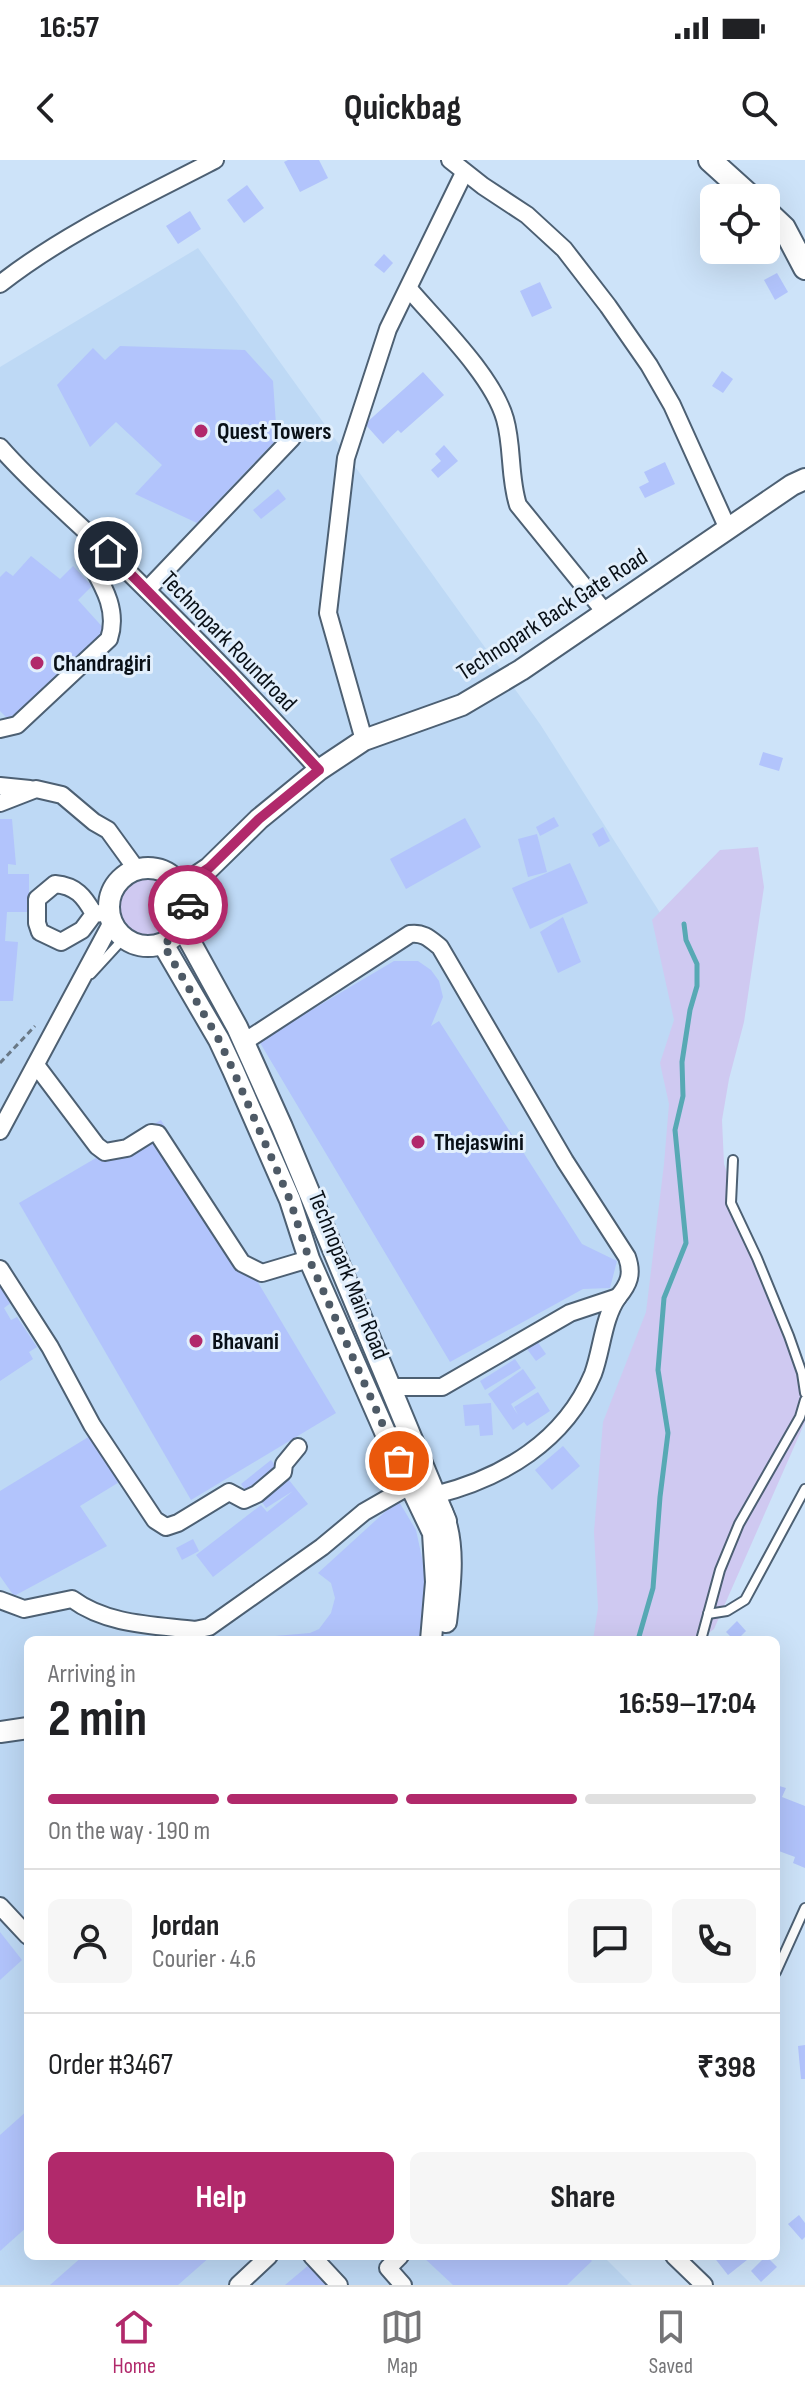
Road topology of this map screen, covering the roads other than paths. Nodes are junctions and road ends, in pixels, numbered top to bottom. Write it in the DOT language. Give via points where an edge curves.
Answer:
graph roads {
  1 [pos="215,160"];
  2 [pos="450,160"];
  3 [pos="710,160"];
  4 [pos="464,173"];
  5 [pos="737,184"];
  6 [pos="780,224"];
  7 [pos="805,268"];
  8 [pos="0,284"];
  9 [pos="409,289"];
  10 [pos="292,438"];
  11 [pos="0,447"];
  12 [pos="805,479"];
  13 [pos="728,529"];
  14 [pos="108,551"];
  15 [pos="147,590"];
  16 [pos="604,611"];
  17 [pos="0,729"];
  18 [pos="364,740"];
  19 [pos="319,770"];
  20 [pos="0,786"];
  21 [pos="36,789"];
  22 [pos="0,803"];
  23 [pos="137,870"];
  24 [pos="182,886"];
  25 [pos="110,922"];
  26 [pos="182,927"];
  27 [pos="163,944"];
  28 [pos="237,1027"];
  29 [pos="36,1065"];
  30 [pos="0,1131"];
  31 [pos="733,1160"];
  32 [pos="309,1259"];
  33 [pos="0,1269"];
  34 [pos="618,1297"];
  35 [pos="363,1324"];
  36 [pos="391,1387"];
  37 [pos="805,1393"];
  38 [pos="805,1400"];
  39 [pos="298,1447"];
  40 [pos="411,1485"];
  41 [pos="805,1489"];
  42 [pos="435,1495"];
  43 [pos="446,1521"];
  44 [pos="0,1600"];
  45 [pos="708,1614"];
  46 [pos="431,1636"];
  47 [pos="445,1636"];
  48 [pos="702,1636"];
  49 [pos="24,1720"];
  50 [pos="0,1723"];
  51 [pos="24,1729"];
  52 [pos="0,1732"];
  53 [pos="0,1906"];
  54 [pos="805,1908"];
  55 [pos="24,1932"];
  56 [pos="780,1959"];
  57 [pos="265,2260"];
  58 [pos="316,2260"];
  59 [pos="396,2260"];
  60 [pos="678,2260"];
  61 [pos="238,2285"];
  62 [pos="339,2285"];
  63 [pos="403,2285"];
  64 [pos="704,2285"];
  1 -- 8 [label="street" via="82,230"];
  2 -- 4 [label="street"];
  3 -- 5 [label="main road"];
  4 -- 9 [label="street"];
  4 -- 13 [label="street" via="546,232 608,306 672,405"];
  6 -- 7 [label="main road"];
  9 -- 16 [label="street" via="467,357 504,415 518,505"];
  9 -- 18 [label="street" via="388,329 346,458 330,582 328,613"];
  10 -- 15 [label="street"];
  11 -- 14 [label="street, Technopark Roundroad"];
  12 -- 13 [label="street, Technopark Back Gate Road"];
  13 -- 16 [label="street, Technopark Back Gate Road"];
  14 -- 15 [label="street, Technopark Roundroad"];
  14 -- 17 [label="street" via="92,566 112,611 109,639 17,725"];
  15 -- 19 [label="street, Technopark Roundroad"];
  16 -- 18 [label="street, Technopark Back Gate Road" via="462,705"];
  18 -- 19 [label="street, Technopark Back Gate Road"];
  19 -- 24 [label="street, Technopark Back Gate Road"];
  20 -- 21 [label="street"];
  21 -- 22 [label="street"];
  21 -- 23 [label="street" via="62,795 108,830"];
  23 -- 24 [label="street" via="157,869"];
  23 -- 25 [label="street" via="116,886"];
  24 -- 26 [label="street" via="188,904"];
  25 -- 27 [label="street" via="146,947"];
  25 -- 29 [label="street"];
  26 -- 27 [label="street"];
  26 -- 28 [label="street, Technopark Main Road"];
  27 -- 32 [label="street, Technopark Main Road" via="233,1070 290,1200"];
  28 -- 34 [label="street" via="247,1040 410,934 430,939 440,947 627,1257 630,1278"];
  28 -- 35 [label="street, Technopark Main Road"];
  29 -- 30 [label="street"];
  29 -- 32 [label="street" via="105,1152 158,1134 250,1269 262,1273"];
  31 -- 37 [label="lane" via="731,1203 789,1336"];
  32 -- 40 [label="street, Technopark Main Road"];
  33 -- 39 [label="street" via="92,1425 155,1520 166,1527 229,1492 244,1500 257,1494 283,1472"];
  34 -- 36 [label="street" via="570,1313 442,1387"];
  34 -- 42 [label="street" via="592,1375 549,1439 486,1478"];
  35 -- 36 [label="street, Technopark Main Road"];
  35 -- 43 [label="street, Technopark Main Road"];
  36 -- 42 [label="street, Technopark Main Road"];
  38 -- 45 [label="lane" via="739,1524"];
  40 -- 44 [label="street" via="364,1512 209,1627 195,1630 109,1618 72,1599 24,1609"];
  40 -- 46 [label="street, Technopark Main Road" via="433,1533"];
  41 -- 45 [label="lane" via="745,1600"];
  42 -- 43 [label="street, Technopark Main Road"];
  43 -- 47 [label="street, Technopark Main Road" via="451,1573"];
  45 -- 48 [label="lane"];
  49 -- 50 [label="street"];
  51 -- 52 [label="street"];
  53 -- 55 [label="street"];
  54 -- 56 [label="lane"];
  57 -- 61 [label="street"];
  58 -- 62 [label="street"];
  59 -- 63 [label="street" via="388,2268"];
  60 -- 64 [label="street"];
}
